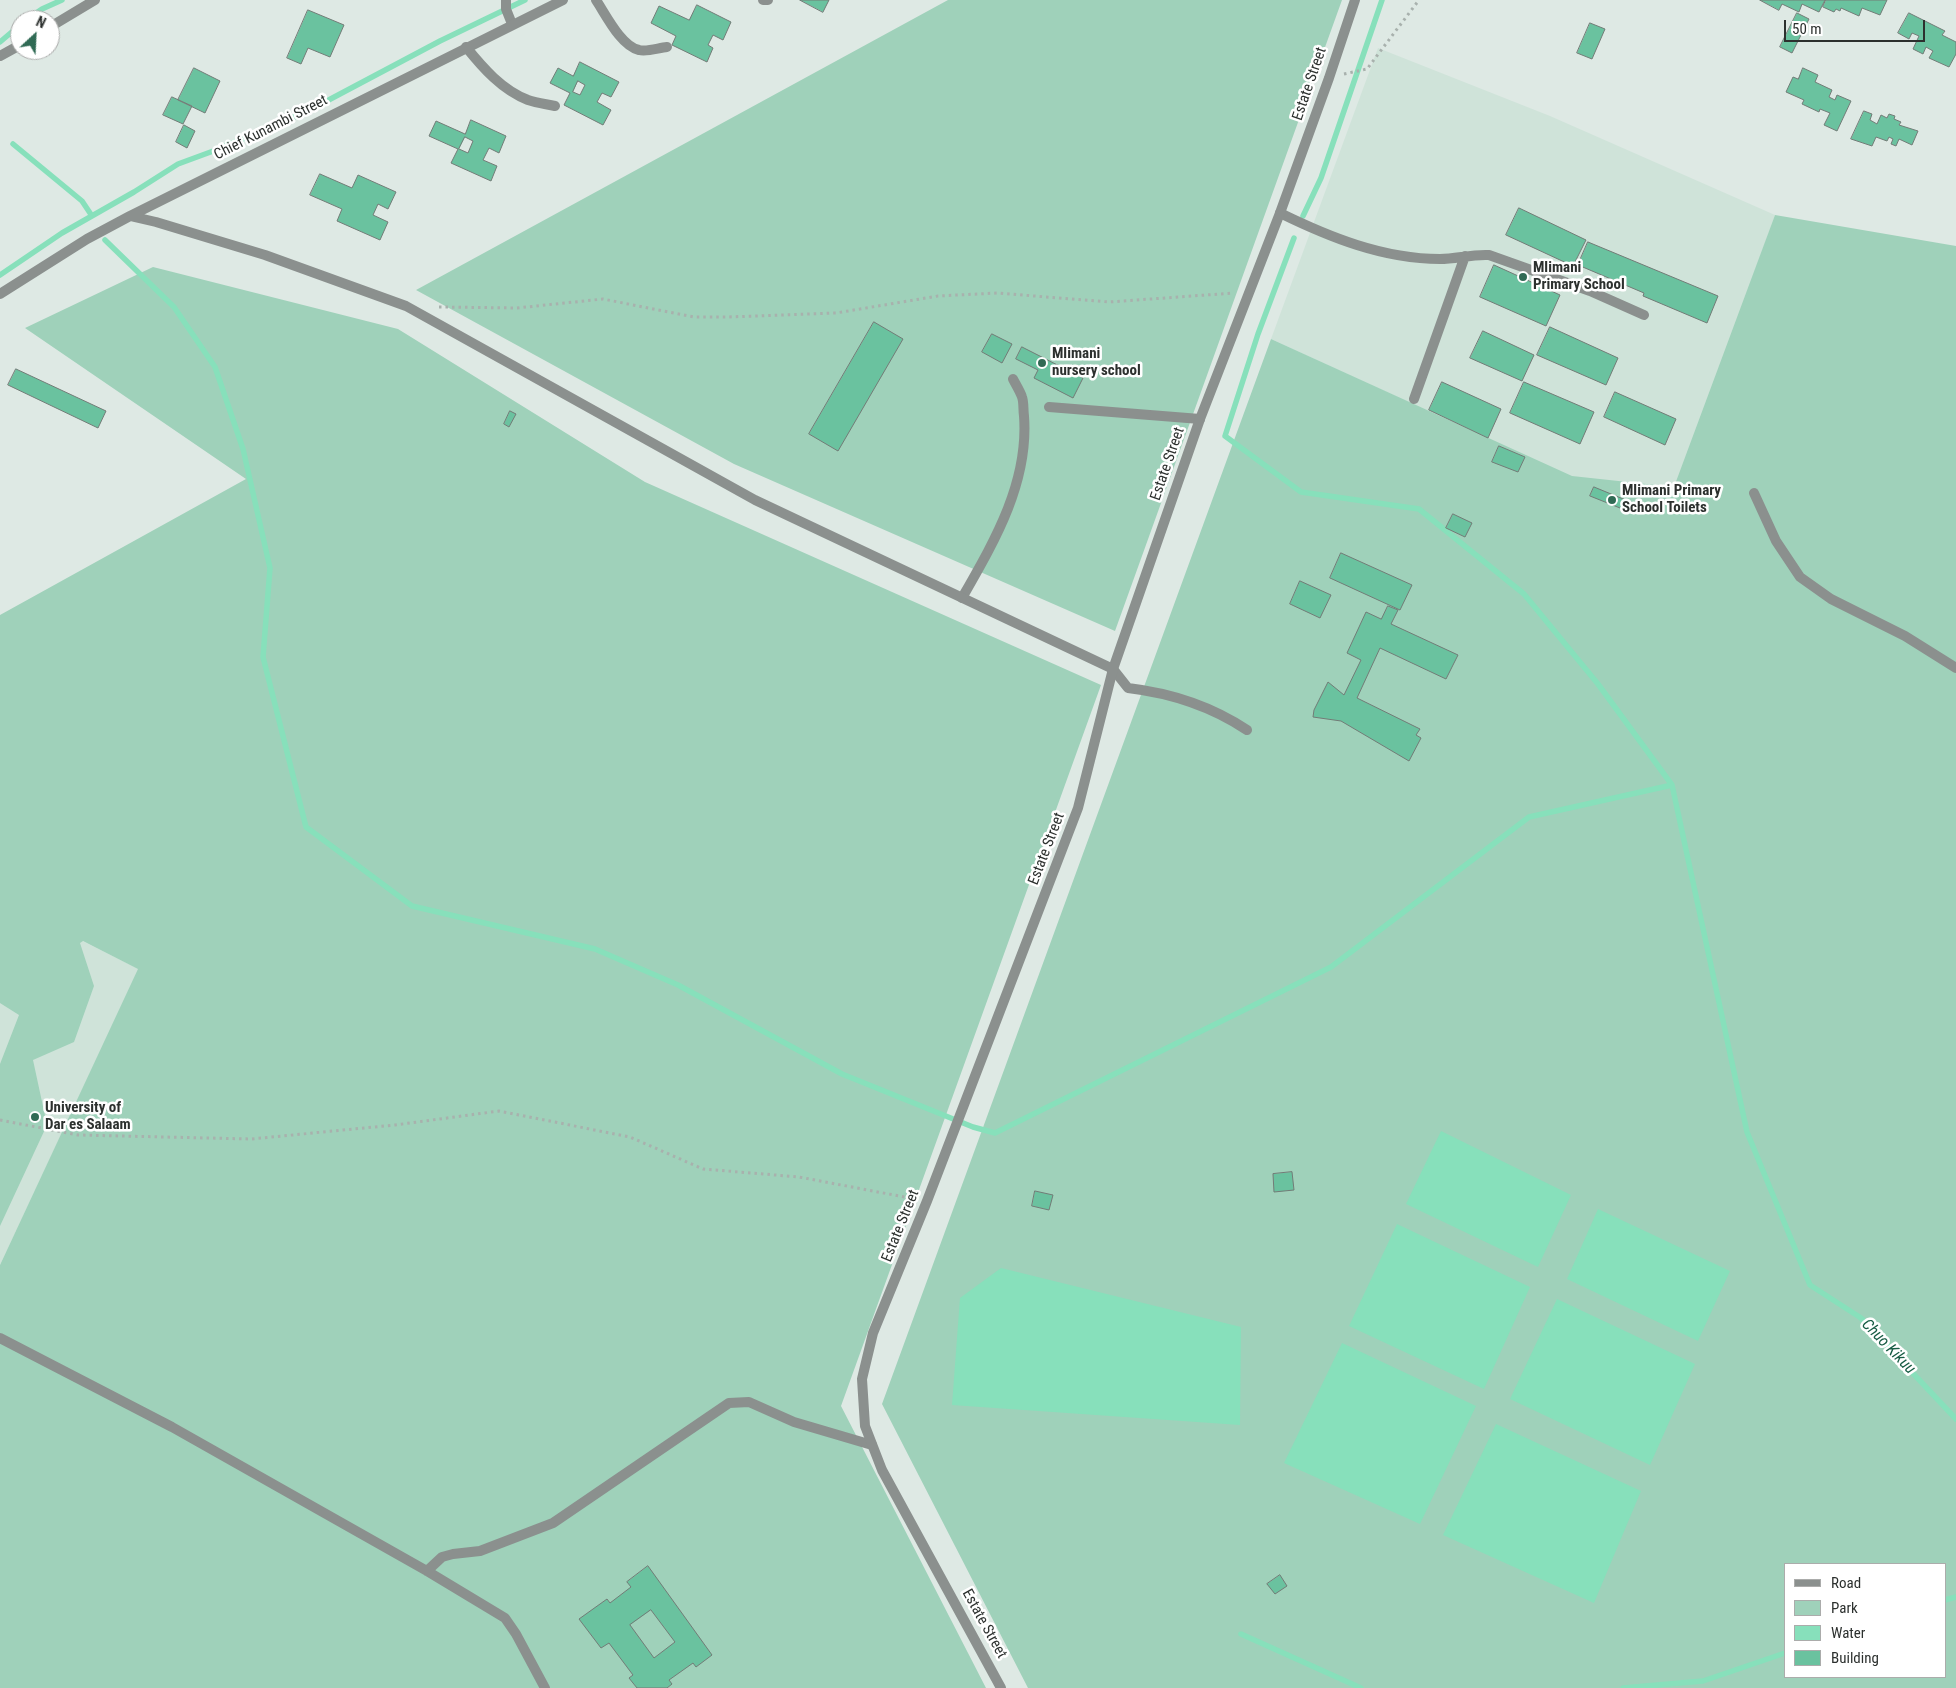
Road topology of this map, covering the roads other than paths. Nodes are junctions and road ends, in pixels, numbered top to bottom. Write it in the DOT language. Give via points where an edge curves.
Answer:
graph roads {
  1 [pos="95,0"];
  2 [pos="506,0"];
  3 [pos="563,0"];
  4 [pos="596,0"];
  5 [pos="763,0"];
  6 [pos="768,0"];
  7 [pos="1354,0"];
  8 [pos="60,21"];
  9 [pos="512,24"];
  10 [pos="466,47"];
  11 [pos="667,47"];
  12 [pos="555,106"];
  13 [pos="1280,213"];
  14 [pos="130,216"];
  15 [pos="1464,256"];
  16 [pos="0,294"];
  17 [pos="1644,315"];
  18 [pos="1013,379"];
  19 [pos="1414,399"];
  20 [pos="1049,407"];
  21 [pos="1200,419"];
  22 [pos="1754,493"];
  23 [pos="962,598"];
  24 [pos="1956,668"];
  25 [pos="1113,669"];
  26 [pos="1247,730"];
  27 [pos="0,1338"];
  28 [pos="872,1445"];
  29 [pos="427,1571"];
  30 [pos="545,1688"];
  31 [pos="1001,1688"];
  1 -- 8 [label="street"];
  2 -- 9 [label="street"];
  3 -- 9 [label="street, Chief Kunambi Street"];
  4 -- 11 [label="street" via="630,46 640,50"];
  5 -- 6 [label="street"];
  7 -- 13 [label="street, Estate Street"];
  9 -- 10 [label="street, Chief Kunambi Street"];
  10 -- 12 [label="street" via="486,71 508,89 528,100"];
  10 -- 14 [label="street, Chief Kunambi Street"];
  13 -- 15 [label="street" via="1331,236 1401,257 1441,260"];
  13 -- 21 [label="street, Estate Street"];
  14 -- 16 [label="street, Chief Kunambi Street"];
  14 -- 23 [label="street" via="266,255 406,306 754,500"];
  15 -- 17 [label="street" via="1489,255 1590,291"];
  15 -- 19 [label="street"];
  18 -- 23 [label="street" via="1022,396 1025,437 1020,470 1013,497 989,551"];
  20 -- 21 [label="street"];
  21 -- 25 [label="street, Estate Street"];
  22 -- 24 [label="street" via="1776,541 1800,577 1831,599 1905,636"];
  23 -- 25 [label="street"];
  25 -- 26 [label="street" via="1128,688 1155,691 1206,707"];
  25 -- 28 [label="street, Estate Street" via="1078,808 873,1333 862,1379 865,1426"];
  27 -- 29 [label="street" via="172,1427"];
  28 -- 29 [label="street" via="794,1422 749,1402 729,1403 552,1523 480,1552 442,1557"];
  28 -- 31 [label="street, Estate Street" via="882,1470"];
  29 -- 30 [label="street" via="505,1618"];
}
